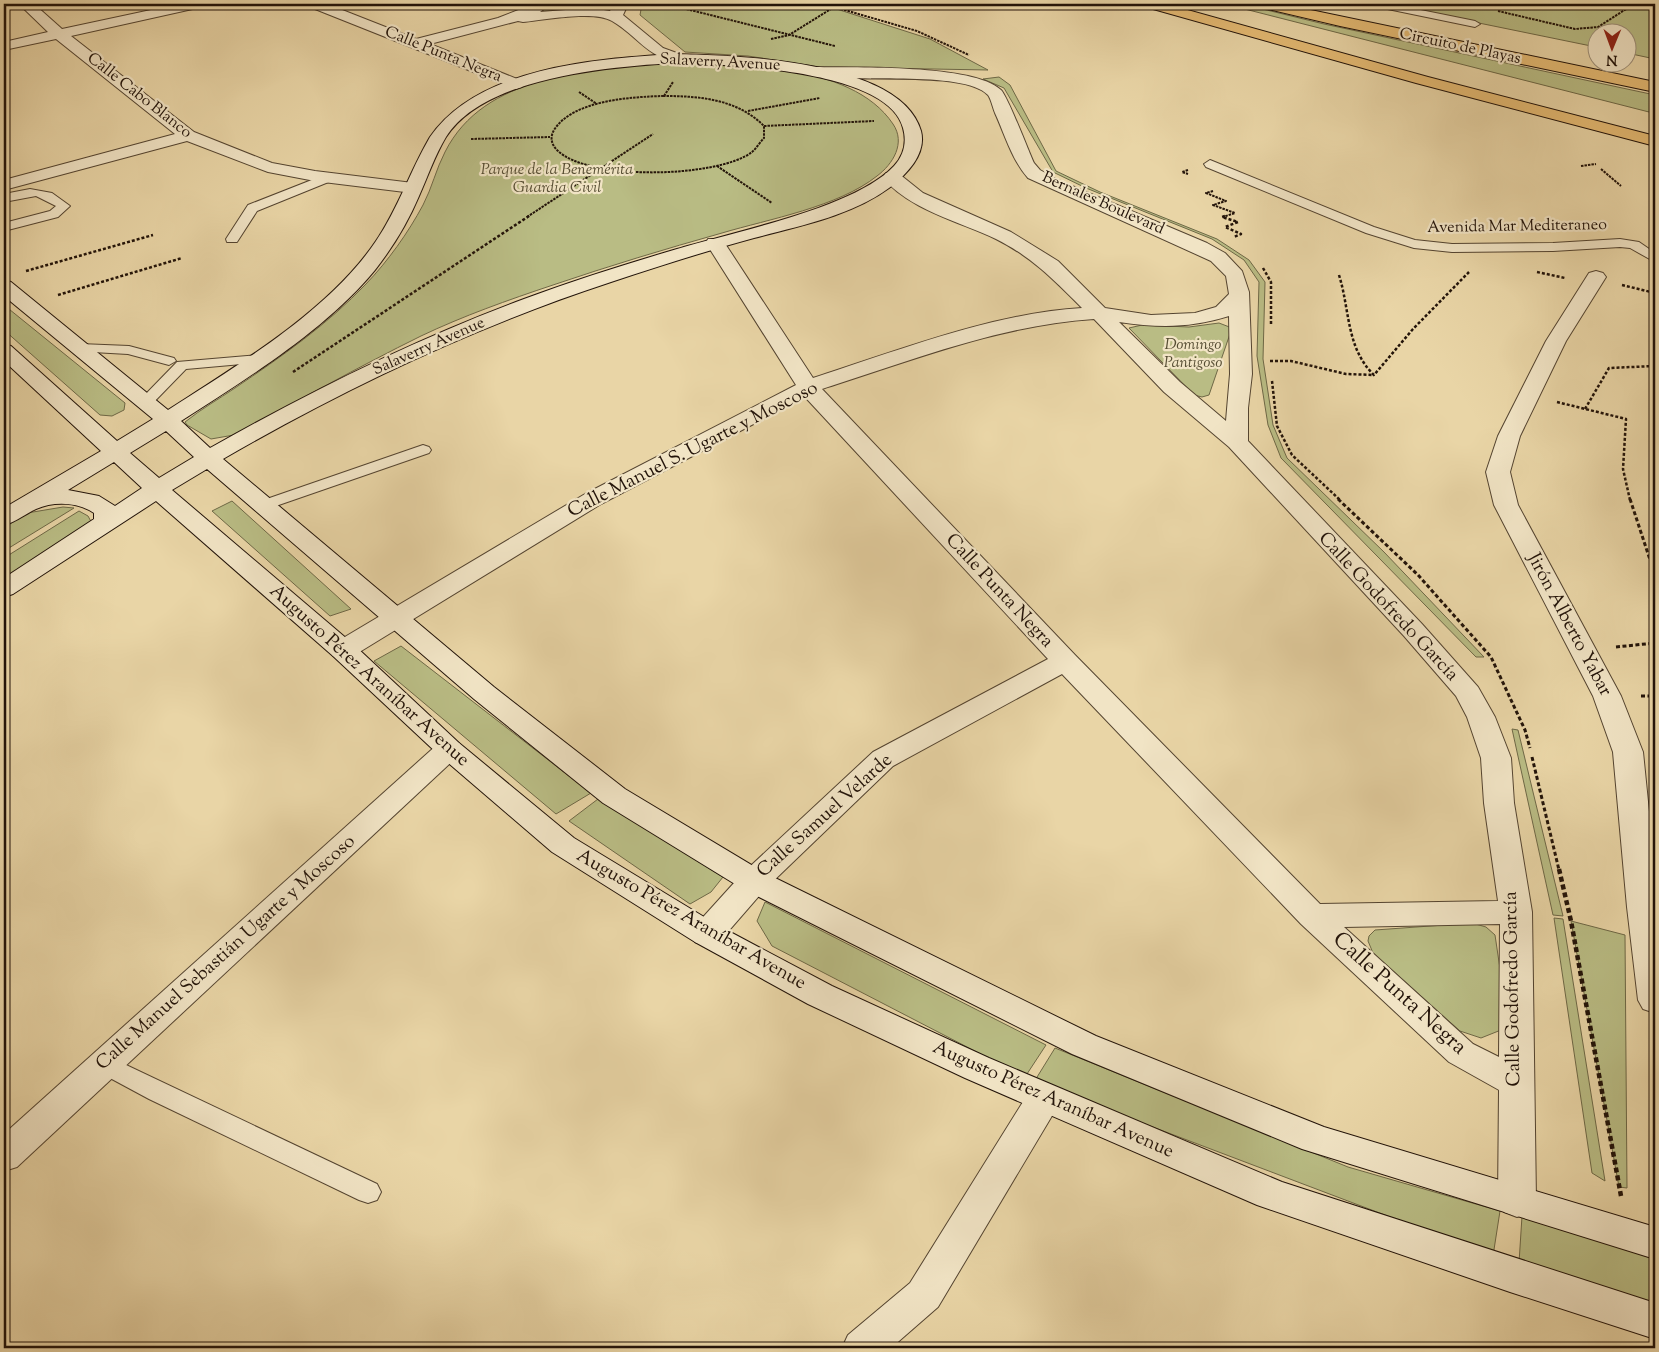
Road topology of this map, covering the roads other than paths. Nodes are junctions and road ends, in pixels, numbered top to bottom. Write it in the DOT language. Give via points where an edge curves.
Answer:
graph roads {
  1 [pos="26,4"];
  2 [pos="197,4"];
  3 [pos="315,4"];
  4 [pos="543,4"];
  5 [pos="1151,4"];
  6 [pos="1172,4"];
  7 [pos="1194,4"];
  8 [pos="1265,4"];
  9 [pos="1314,4"];
  10 [pos="1378,4"];
  11 [pos="618,10"];
  12 [pos="1419,12"];
  13 [pos="1376,14"];
  14 [pos="506,19"];
  15 [pos="1476,25"];
  16 [pos="59,34"];
  17 [pos="418,43"];
  18 [pos="4,46"];
  19 [pos="658,55"];
  20 [pos="1586,60"];
  21 [pos="1636,70"];
  22 [pos="816,72"];
  23 [pos="1655,74"];
  24 [pos="932,76"];
  25 [pos="516,84"];
  26 [pos="1655,87"];
  27 [pos="1509,94"];
  28 [pos="884,96"];
  29 [pos="188,136"];
  30 [pos="1655,139"];
  31 [pos="1210,164"];
  32 [pos="892,177"];
  33 [pos="327,178"];
  34 [pos="4,186"];
  35 [pos="413,188"];
  36 [pos="866,194"];
  37 [pos="916,197"];
  38 [pos="4,198"];
  39 [pos="4,227"];
  40 [pos="232,239"];
  41 [pos="715,243"];
  42 [pos="1655,258"];
  43 [pos="1600,282"];
  44 [pos="4,286"];
  45 [pos="1238,296"];
  46 [pos="1100,313"];
  47 [pos="80,348"];
  48 [pos="4,350"];
  49 [pos="260,359"];
  50 [pos="176,363"];
  51 [pos="808,388"];
  52 [pos="146,402"];
  53 [pos="166,419"];
  54 [pos="1237,442"];
  55 [pos="423,450"];
  56 [pos="116,451"];
  57 [pos="208,458"];
  58 [pos="158,490"];
  59 [pos="26,505"];
  60 [pos="264,505"];
  61 [pos="4,518"];
  62 [pos="107,523"];
  63 [pos="4,589"];
  64 [pos="397,618"];
  65 [pos="343,650"];
  66 [pos="1065,661"];
  67 [pos="449,749"];
  68 [pos="754,881"];
  69 [pos="1516,912"];
  70 [pos="1312,916"];
  71 [pos="707,934"];
  72 [pos="1655,1000"];
  73 [pos="105,1064"];
  74 [pos="1515,1082"];
  75 [pos="1044,1099"];
  76 [pos="4,1156"];
  77 [pos="368,1192"];
  78 [pos="1517,1201"];
  79 [pos="1655,1242"];
  80 [pos="1655,1322"];
  81 [pos="862,1348"];
  1 -- 16 [label="street, Calle Cabo Blanco"];
  2 -- 16 [label="street"];
  3 -- 17 [label="street, Calle Punta Negra"];
  4 -- 14 [label="street"];
  5 -- 30 [label="highway" via="1422,80"];
  6 -- 27 [label="highway"];
  7 -- 27 [label="highway" via="1434,68"];
  8 -- 26 [label="highway, Circuito de Playas"];
  9 -- 20 [label="highway, Circuito de Playas"];
  10 -- 12 [label="lane"];
  11 -- 14 [label="street"];
  11 -- 19 [label="street"];
  12 -- 13 [label="lane" via="1390,10"];
  12 -- 15 [label="lane"];
  14 -- 17 [label="street"];
  16 -- 18 [label="street"];
  16 -- 29 [label="street, Calle Cabo Blanco"];
  17 -- 25 [label="street, Calle Punta Negra"];
  19 -- 22 [label="street, Salaverry Avenue" via="748,62"];
  19 -- 25 [label="street, Salaverry Avenue" via="590,66"];
  21 -- 23 [label="highway, Circuito de Playas"];
  22 -- 24 [label="street"];
  22 -- 28 [label="street, Salaverry Avenue" via="848,80"];
  24 -- 28 [label="street" via="901,81 891,86"];
  24 -- 45 [label="street, Bernales Boulevard" via="970,80 994,91 1026,165 1034,174 1218,257 1235,275"];
  25 -- 35 [label="street, Salaverry Avenue" via="479,100 451,119"];
  27 -- 30 [label="highway"];
  28 -- 32 [label="street, Salaverry Avenue" via="897,104 910,119 914,130 914,148 910,157"];
  29 -- 33 [label="street, Calle Cabo Blanco" via="268,167"];
  29 -- 34 [label="street"];
  31 -- 42 [label="lane, Avenida Mar Mediteraneo" via="1370,230 1414,244 1452,248 1620,243 1634,245"];
  32 -- 36 [label="street, Salaverry Avenue"];
  32 -- 37 [label="street, Calle Godofredo García"];
  33 -- 35 [label="street, Calle Cabo Blanco"];
  33 -- 40 [label="lane" via="252,208"];
  35 -- 49 [label="street, Salaverry Avenue" via="384,248 340,295"];
  36 -- 37 [label="street, Calle Godofredo García"];
  36 -- 41 [label="street, Salaverry Avenue" via="836,208"];
  37 -- 46 [label="street, Calle Godofredo García" via="1004,236 1050,265"];
  38 -- 39 [label="lane" via="46,192 64,206 54,214"];
  41 -- 51 [label="street, Calle Punta Negra"];
  41 -- 57 [label="street, Salaverry Avenue" via="609,275 504,313 410,353"];
  43 -- 72 [label="street, Jirón Alberto Yabar" via="1556,340 1509,436 1498,472 1506,506 1607,696 1628,752"];
  44 -- 47 [label="street"];
  45 -- 46 [label="street" via="1223,311 1197,319 1151,321"];
  45 -- 54 [label="street, Bernales Boulevard" via="1241,374"];
  46 -- 51 [label="street, Calle Manuel S. Ugarte y Moscoso" via="1040,318 984,331"];
  46 -- 54 [label="street, Calle Godofredo García" via="1172,387"];
  47 -- 50 [label="lane" via="129,350"];
  47 -- 52 [label="street"];
  48 -- 56 [label="street, Augusto Pérez Araníbar Avenue"];
  49 -- 50 [label="lane"];
  49 -- 53 [label="street, Salaverry Avenue"];
  50 -- 52 [label="lane"];
  51 -- 64 [label="street, Calle Manuel S. Ugarte y Moscoso" via="593,499"];
  51 -- 66 [label="street, Calle Punta Negra"];
  52 -- 53 [label="street"];
  53 -- 56 [label="street, Salaverry Avenue"];
  53 -- 57 [label="street"];
  54 -- 69 [label="street, Calle Godofredo García" via="1468,693 1496,758 1499,803"];
  55 -- 60 [label="lane"];
  56 -- 58 [label="street, Augusto Pérez Araníbar Avenue"];
  56 -- 59 [label="street, Salaverry Avenue"];
  57 -- 58 [label="street, Salaverry Avenue"];
  57 -- 60 [label="street"];
  58 -- 62 [label="street, Salaverry Avenue"];
  58 -- 65 [label="street, Augusto Pérez Araníbar Avenue"];
  59 -- 61 [label="street, Salaverry Avenue"];
  59 -- 62 [label="street" via="49,498 74,497 95,501 106,510"];
  60 -- 64 [label="street"];
  62 -- 63 [label="street, Salaverry Avenue"];
  64 -- 65 [label="street, Calle Manuel S. Ugarte y Moscoso"];
  64 -- 68 [label="street" via="484,694 614,796"];
  65 -- 67 [label="street, Augusto Pérez Araníbar Avenue"];
  66 -- 68 [label="street, Calle Samuel Velarde" via="883,759"];
  66 -- 70 [label="street, Calle Punta Negra"];
  67 -- 71 [label="street, Augusto Pérez Araníbar Avenue" via="563,845"];
  67 -- 73 [label="street, Calle Manuel Sebastián Ugarte y Moscoso"];
  68 -- 71 [label="street, Calle Samuel Velarde"];
  68 -- 78 [label="street" via="1084,1045 1316,1139"];
  69 -- 70 [label="street, Calle Punta Negra"];
  69 -- 74 [label="street, Calle Godofredo García"];
  70 -- 74 [label="street, Calle Punta Negra" via="1461,1053"];
  71 -- 75 [label="street, Augusto Pérez Araníbar Avenue" via="820,995"];
  73 -- 76 [label="street, Calle Manuel Sebastián Ugarte y Moscoso"];
  73 -- 77 [label="lane"];
  74 -- 78 [label="street, Calle Godofredo García"];
  75 -- 80 [label="street, Augusto Pérez Araníbar Avenue" via="1270,1194"];
  75 -- 81 [label="street" via="924,1295"];
  78 -- 79 [label="street"];
}
